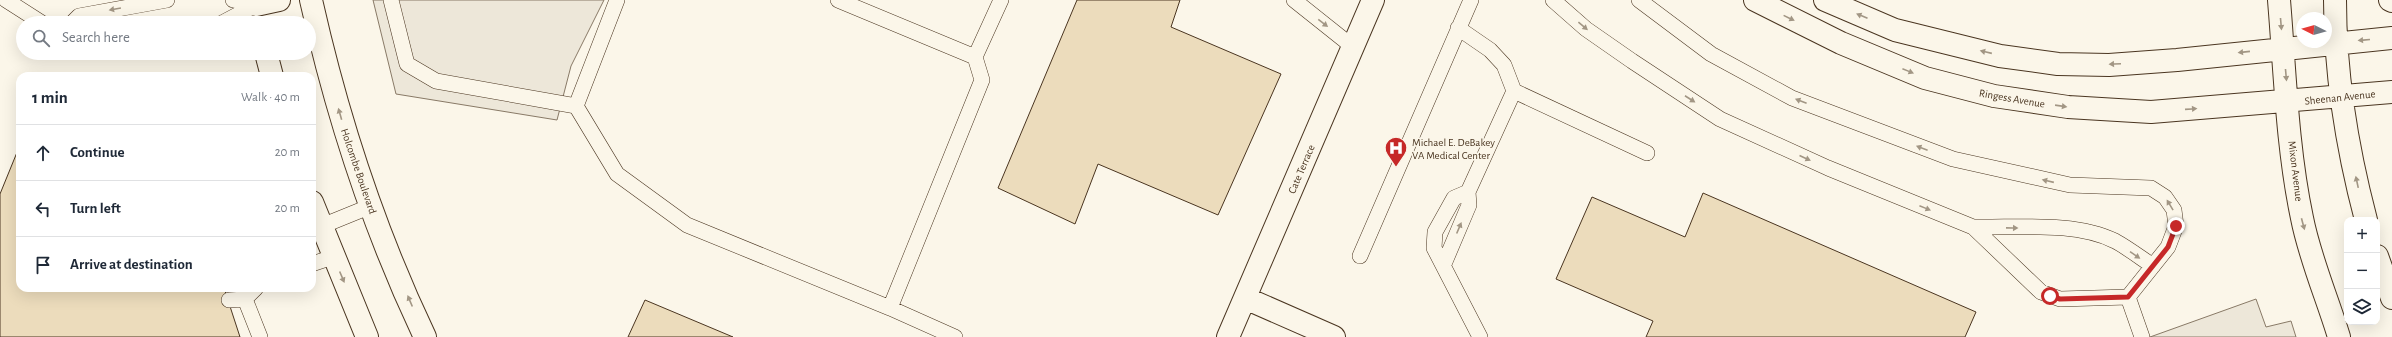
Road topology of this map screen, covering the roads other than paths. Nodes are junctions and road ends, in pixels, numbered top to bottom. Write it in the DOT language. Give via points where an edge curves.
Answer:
graph roads {
  1 [pos="6,0"];
  2 [pos="167,0"];
  3 [pos="233,0"];
  4 [pos="279,0"];
  5 [pos="311,0"];
  6 [pos="391,0"];
  7 [pos="617,0"];
  8 [pos="838,0"];
  9 [pos="1001,0"];
  10 [pos="1294,0"];
  11 [pos="1373,0"];
  12 [pos="1471,0"];
  13 [pos="1553,0"];
  14 [pos="1639,0"];
  15 [pos="1755,0"];
  16 [pos="1825,0"];
  17 [pos="2279,0"];
  18 [pos="2335,0"];
  19 [pos="257,9"];
  20 [pos="31,16"];
  21 [pos="79,16"];
  22 [pos="240,16"];
  23 [pos="314,16"];
  24 [pos="316,23"];
  25 [pos="1458,28"];
  26 [pos="2392,38"];
  27 [pos="2335,43"];
  28 [pos="1353,47"];
  29 [pos="2283,48"];
  30 [pos="975,57"];
  31 [pos="268,60"];
  32 [pos="271,72"];
  33 [pos="1514,91"];
  34 [pos="2392,92"];
  35 [pos="2341,97"];
  36 [pos="2288,102"];
  37 [pos="576,106"];
  38 [pos="1647,153"];
  39 [pos="1468,192"];
  40 [pos="371,206"];
  41 [pos="2365,217"];
  42 [pos="1973,227"];
  43 [pos="316,228"];
  44 [pos="1360,256"];
  45 [pos="333,257"];
  46 [pos="316,263"];
  47 [pos="1444,264"];
  48 [pos="2380,264"];
  49 [pos="2153,266"];
  50 [pos="252,292"];
  51 [pos="2128,297"];
  52 [pos="245,298"];
  53 [pos="1245,298"];
  54 [pos="2392,298"];
  55 [pos="229,300"];
  56 [pos="890,308"];
  57 [pos="260,337"];
  58 [pos="367,337"];
  59 [pos="425,337"];
  60 [pos="955,337"];
  61 [pos="1228,337"];
  62 [pos="1334,337"];
  63 [pos="1480,337"];
  64 [pos="2142,337"];
  65 [pos="2339,337"];
  1 -- 20 [label="lane"];
  2 -- 21 [label="lane, one-way"];
  3 -- 19 [label="lane"];
  4 -- 19 [label="street"];
  23 -- 5 [label="street, Holcombe Boulevard, one-way"];
  6 -- 37 [label="lane" via="407,64 436,81"];
  7 -- 37 [label="lane"];
  8 -- 30 [label="lane"];
  9 -- 30 [label="lane"];
  10 -- 28 [label="lane, one-way"];
  11 -- 28 [label="street, Cate Terrace"];
  12 -- 25 [label="lane"];
  13 -- 42 [label="lane, one-way" via="1586,29 1720,119 1828,168"];
  49 -- 14 [label="lane, one-way" via="2168,247 2176,226 2174,210 2165,197 2151,188 2070,185 1953,159 1792,98 1711,54"];
  15 -- 36 [label="street, Ringess Avenue, one-way" via="1841,43 1925,78 1994,96 2068,107 2151,112"];
  29 -- 16 [label="street, one-way" via="2177,60 2058,64 2000,56 1895,30"];
  17 -- 29 [label="street, Mixon Avenue, one-way"];
  18 -- 27 [label="street"];
  19 -- 22 [label="lane"];
  40 -- 24 [label="street, Holcombe Boulevard, one-way" via="350,149"];
  25 -- 33 [label="lane" via="1490,50 1504,65"];
  25 -- 44 [label="lane"];
  26 -- 27 [label="street, one-way"];
  27 -- 29 [label="street"];
  27 -- 35 [label="street"];
  28 -- 53 [label="street, Cate Terrace"];
  29 -- 36 [label="street, Mixon Avenue, one-way"];
  30 -- 56 [label="lane" via="982,80"];
  31 -- 32 [label="street"];
  33 -- 38 [label="lane"];
  33 -- 39 [label="lane"];
  34 -- 35 [label="street, Sheenan Avenue"];
  35 -- 36 [label="street, Sheenan Avenue"];
  41 -- 35 [label="street, one-way"];
  36 -- 65 [label="street, Mixon Avenue, one-way" via="2302,218"];
  37 -- 56 [label="lane" via="617,174 687,225"];
  47 -- 39 [label="lane, one-way" via="1469,205"];
  39 -- 47 [label="lane" via="1454,198 1435,232 1434,248"];
  40 -- 43 [label="lane"];
  59 -- 40 [label="street, Holcombe Boulevard, one-way"];
  42 -- 49 [label="lane, one-way" via="2067,228 2091,232 2115,241"];
  42 -- 51 [label="lane" via="2041,292 2060,299"];
  43 -- 45 [label="street"];
  45 -- 46 [label="lane"];
  45 -- 58 [label="street, one-way"];
  47 -- 63 [label="lane"];
  48 -- 54 [label="street"];
  49 -- 51 [label="lane"];
  50 -- 52 [label="lane"];
  51 -- 64 [label="lane"];
  52 -- 55 [label="lane"];
  52 -- 57 [label="lane"];
  53 -- 61 [label="street, Cate Terrace"];
  53 -- 62 [label="street"];
  56 -- 60 [label="lane"];
}
